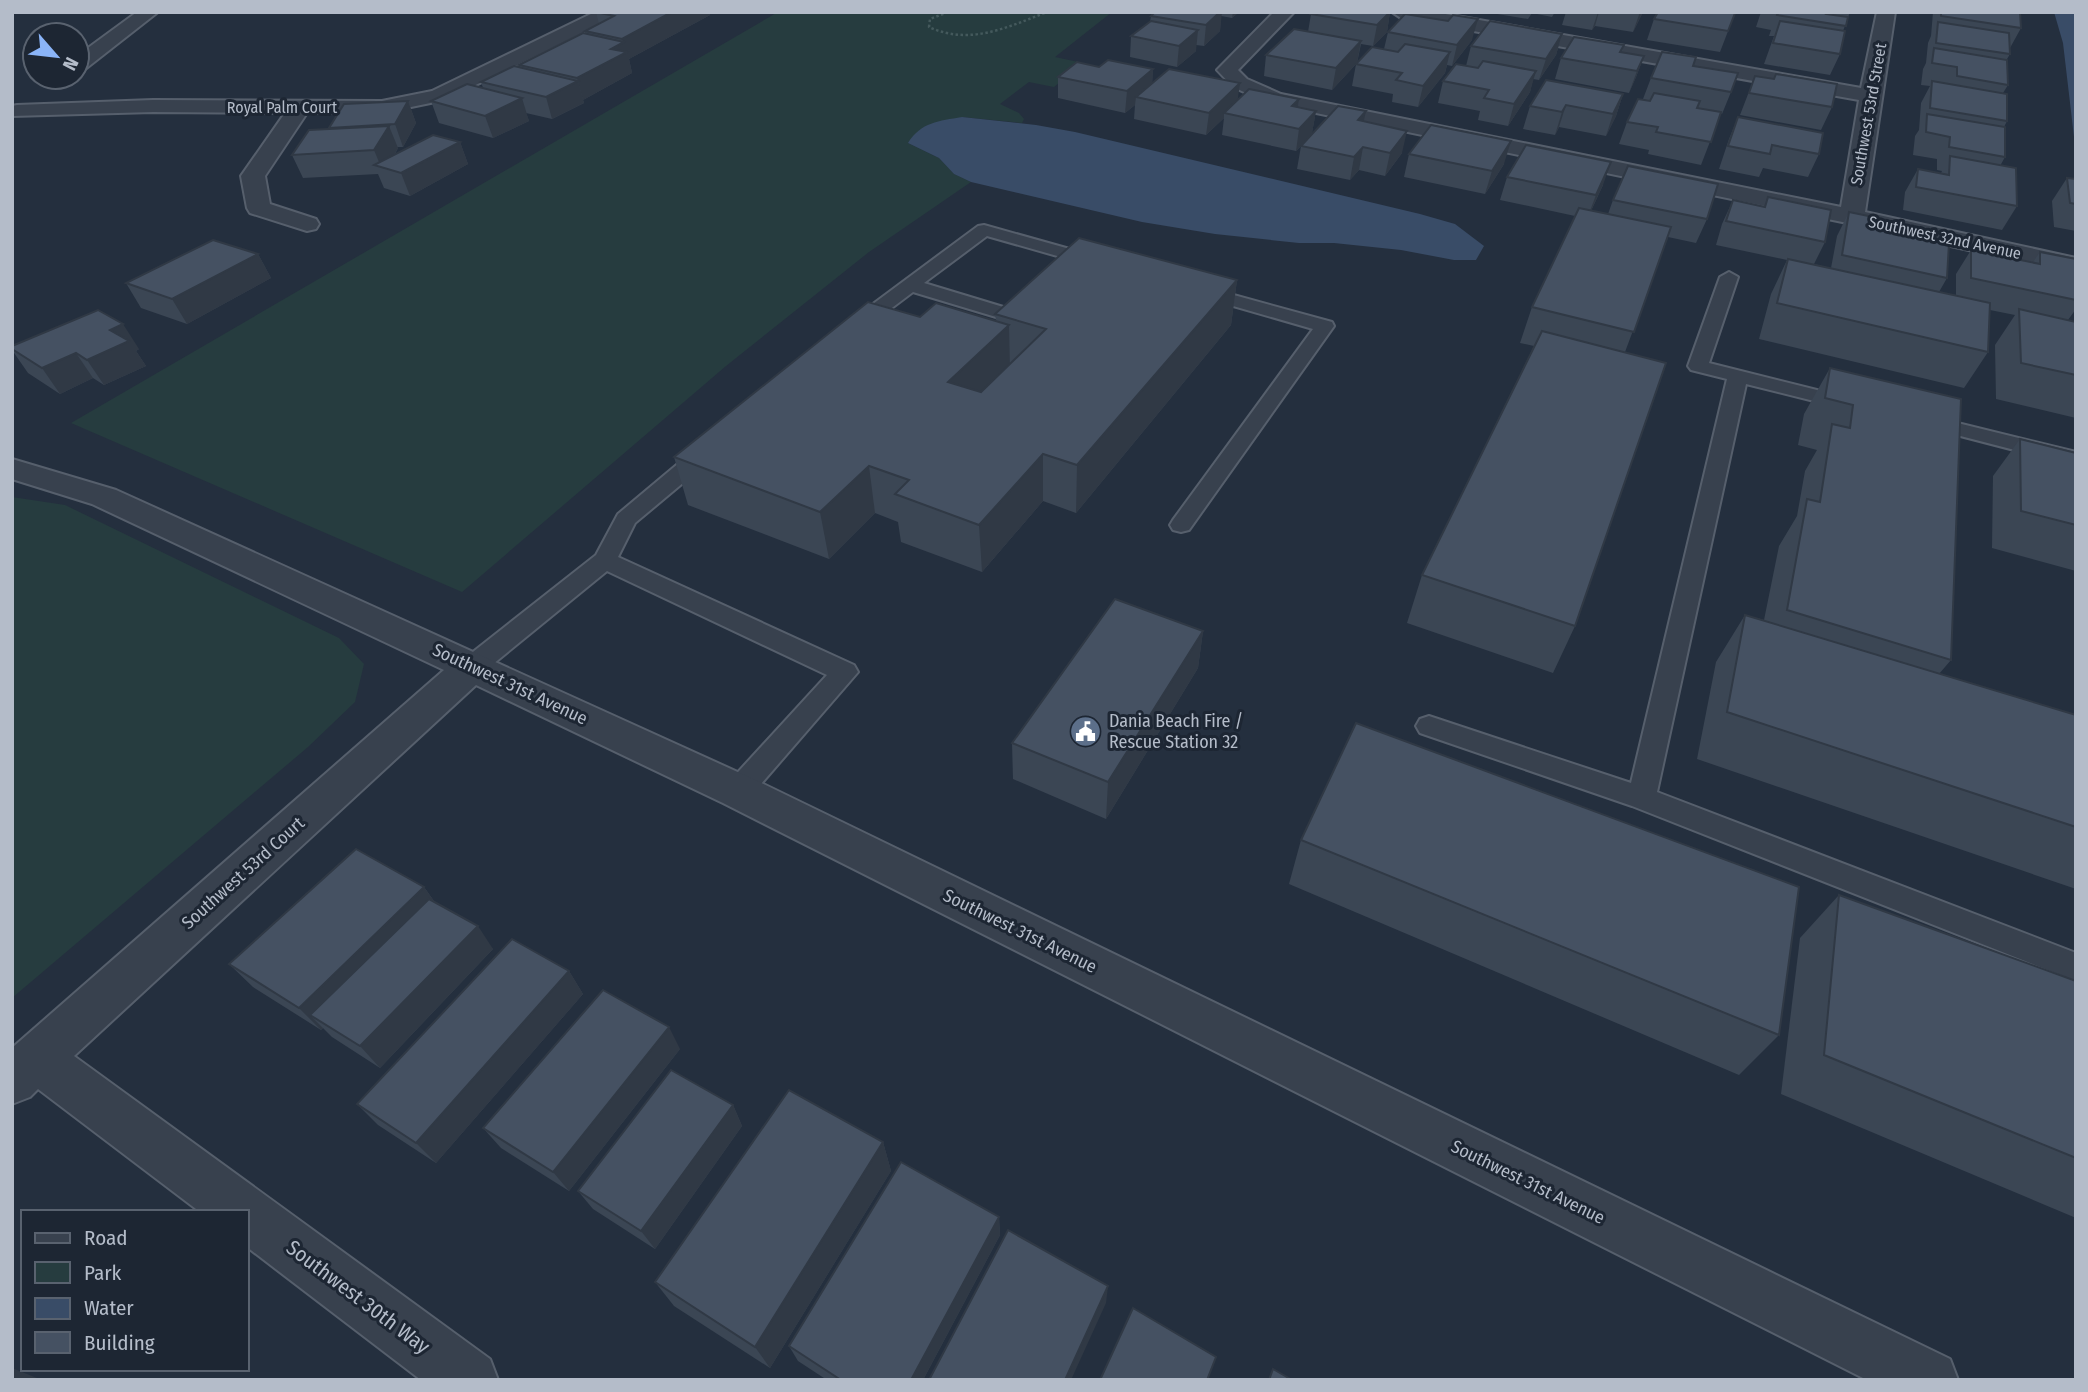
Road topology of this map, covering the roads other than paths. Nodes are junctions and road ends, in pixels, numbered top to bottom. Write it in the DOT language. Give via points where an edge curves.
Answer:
graph roads {
  1 [pos="150,12"];
  2 [pos="610,12"];
  3 [pos="1285,12"];
  4 [pos="1401,12"];
  5 [pos="1886,12"];
  6 [pos="91,56"];
  7 [pos="44,91"];
  8 [pos="1870,96"];
  9 [pos="300,107"];
  10 [pos="15,113"];
  11 [pos="1852,216"];
  12 [pos="307,224"];
  13 [pos="2076,266"];
  14 [pos="1115,267"];
  15 [pos="1728,277"];
  16 [pos="910,285"];
  17 [pos="1181,286"];
  18 [pos="1013,316"];
  19 [pos="835,344"];
  20 [pos="1737,378"];
  21 [pos="1873,409"];
  22 [pos="1900,415"];
  23 [pos="720,440"];
  24 [pos="2076,459"];
  25 [pos="12,469"];
  26 [pos="1181,525"];
  27 [pos="605,560"];
  28 [pos="473,666"];
  29 [pos="1429,726"];
  30 [pos="738,792"];
  31 [pos="1642,798"];
  32 [pos="2076,967"];
  33 [pos="25,1069"];
  34 [pos="240,1210"];
  35 [pos="248,1215"];
  36 [pos="470,1380"];
  37 [pos="1929,1380"];
  1 -- 6 [label="street"];
  2 -- 9 [label="street, Royal Palm Court" via="438,96 382,107"];
  3 -- 11 [label="street, Southwest 32nd Avenue" via="1227,70 1240,83 1275,99"];
  4 -- 8 [label="street"];
  5 -- 8 [label="street, Southwest 53rd Street"];
  7 -- 10 [label="street"];
  8 -- 11 [label="street, Southwest 53rd Street"];
  9 -- 10 [label="street, Royal Palm Court" via="153,106"];
  9 -- 12 [label="street" via="253,176 259,208"];
  11 -- 13 [label="street, Southwest 32nd Avenue"];
  14 -- 16 [label="lane" via="984,230"];
  15 -- 20 [label="lane" via="1698,366"];
  16 -- 18 [label="lane"];
  16 -- 19 [label="lane"];
  17 -- 26 [label="lane" via="1325,326"];
  20 -- 21 [label="lane"];
  20 -- 31 [label="lane"];
  22 -- 24 [label="lane"];
  23 -- 27 [label="lane" via="625,519"];
  25 -- 28 [label="street, Southwest 31st Avenue" via="104,497"];
  27 -- 28 [label="lane"];
  27 -- 30 [label="lane" via="845,671"];
  28 -- 30 [label="street, Southwest 31st Avenue"];
  28 -- 33 [label="street, Southwest 53rd Court"];
  29 -- 31 [label="lane"];
  30 -- 37 [label="street, Southwest 31st Avenue"];
  31 -- 32 [label="lane"];
  33 -- 34 [label="street, Southwest 30th Way"];
  35 -- 36 [label="street, Southwest 30th Way"];
}
